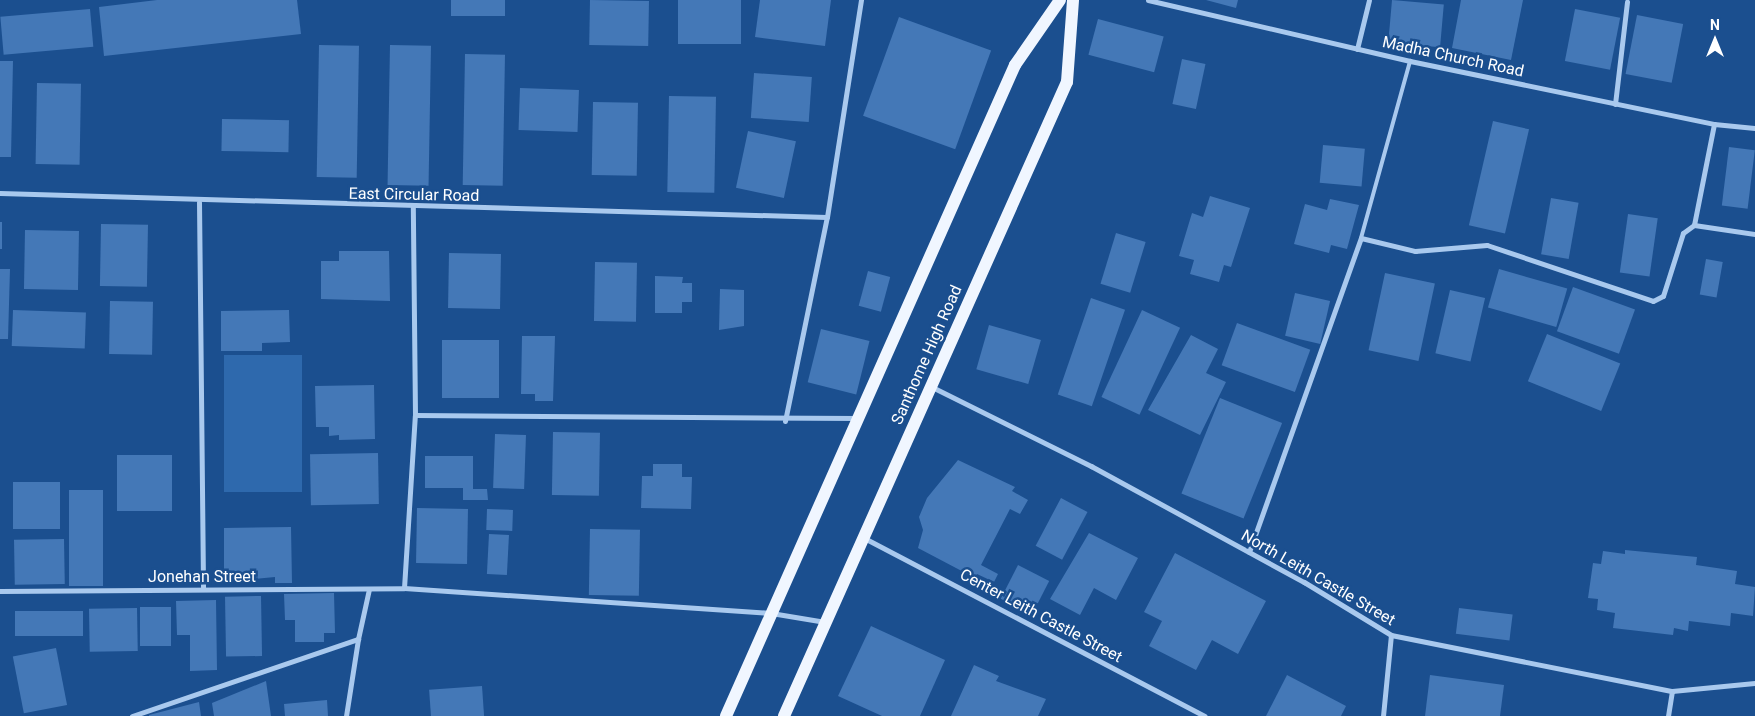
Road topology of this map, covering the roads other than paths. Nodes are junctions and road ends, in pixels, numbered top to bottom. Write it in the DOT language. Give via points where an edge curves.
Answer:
graph roads {
  1 [pos="861,0"];
  2 [pos="1060,0"];
  3 [pos="1073,0"];
  4 [pos="1148,0"];
  5 [pos="1368,0"];
  6 [pos="1627,2"];
  7 [pos="1357,49"];
  8 [pos="1410,61"];
  9 [pos="1615,104"];
  10 [pos="1714,124"];
  11 [pos="1755,128"];
  12 [pos="0,193"];
  13 [pos="199,202"];
  14 [pos="413,207"];
  15 [pos="827,217"];
  16 [pos="1694,225"];
  17 [pos="1755,234"];
  18 [pos="1361,238"];
  19 [pos="931,387"];
  20 [pos="414,415"];
  21 [pos="859,418"];
  22 [pos="785,421"];
  23 [pos="866,538"];
  24 [pos="1249,552"];
  25 [pos="404,588"];
  26 [pos="203,589"];
  27 [pos="369,589"];
  28 [pos="0,591"];
  29 [pos="771,613"];
  30 [pos="825,622"];
  31 [pos="1391,635"];
  32 [pos="358,639"];
  33 [pos="1755,683"];
  34 [pos="1672,691"];
  35 [pos="132,716"];
  36 [pos="346,716"];
  37 [pos="726,716"];
  38 [pos="784,716"];
  39 [pos="1204,716"];
  40 [pos="1383,716"];
  41 [pos="1668,716"];
  1 -- 15 [label="street"];
  2 -- 21 [label="main road" via="1015,65"];
  3 -- 19 [label="main road, Santhome High Road" via="1067,82"];
  4 -- 7 [label="street, Madha Church Road"];
  5 -- 7 [label="street"];
  6 -- 9 [label="street"];
  7 -- 8 [label="street, Madha Church Road"];
  8 -- 9 [label="street, Madha Church Road"];
  8 -- 18 [label="lane"];
  9 -- 10 [label="street, Madha Church Road"];
  10 -- 11 [label="street, Madha Church Road"];
  10 -- 16 [label="street"];
  12 -- 13 [label="street, East Circular Road"];
  13 -- 14 [label="street, East Circular Road"];
  13 -- 26 [label="street"];
  14 -- 15 [label="street, East Circular Road"];
  14 -- 20 [label="street"];
  15 -- 22 [label="street"];
  16 -- 17 [label="street"];
  16 -- 18 [label="street" via="1683,233 1663,296 1653,301 1487,245 1415,251"];
  18 -- 24 [label="street"];
  19 -- 23 [label="main road, Santhome High Road"];
  19 -- 24 [label="street, North Leith Castle Street"];
  20 -- 22 [label="street"];
  20 -- 25 [label="street"];
  21 -- 22 [label="street"];
  21 -- 29 [label="main road"];
  23 -- 30 [label="main road, Santhome High Road"];
  23 -- 39 [label="street, Center Leith Castle Street"];
  24 -- 31 [label="street, North Leith Castle Street"];
  25 -- 27 [label="street, Jonehan Street"];
  25 -- 29 [label="street, Jonehan Street"];
  26 -- 27 [label="street, Jonehan Street"];
  26 -- 28 [label="street, Jonehan Street"];
  27 -- 32 [label="street"];
  29 -- 30 [label="street, Jonehan Street"];
  29 -- 37 [label="main road"];
  30 -- 38 [label="main road, Santhome High Road"];
  31 -- 34 [label="street, North Leith Castle Street"];
  31 -- 40 [label="street"];
  32 -- 35 [label="street"];
  32 -- 36 [label="street"];
  33 -- 34 [label="street, North Leith Castle Street"];
  34 -- 41 [label="street"];
}
